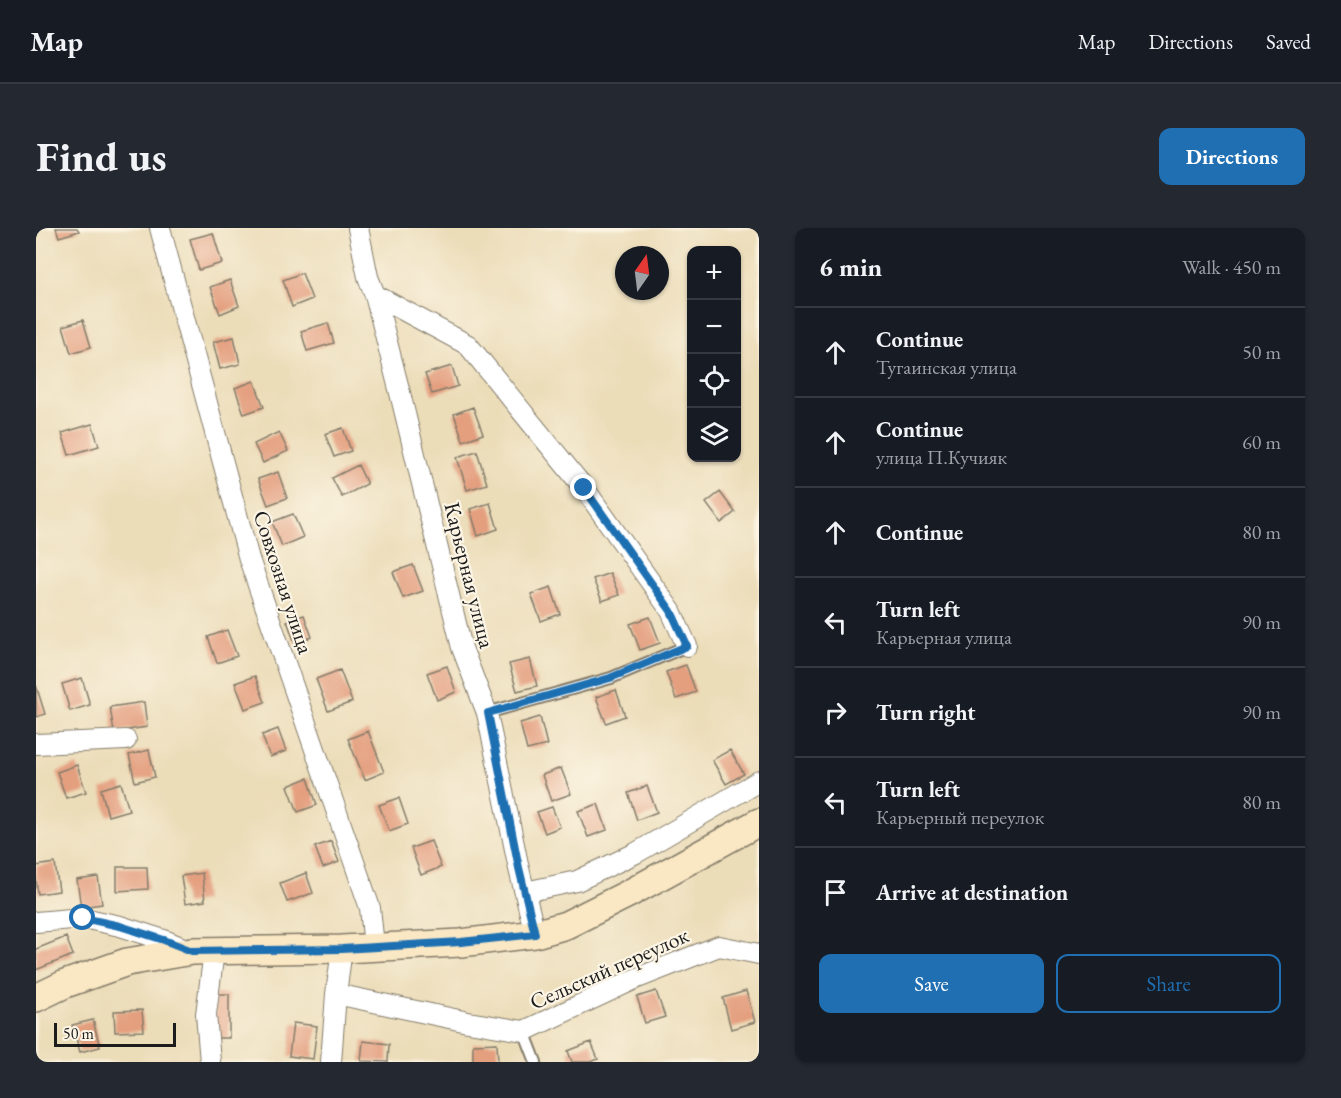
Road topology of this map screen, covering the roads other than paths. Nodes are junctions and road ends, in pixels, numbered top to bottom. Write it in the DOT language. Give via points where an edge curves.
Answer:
graph roads {
  1 [pos="160,228"];
  2 [pos="358,228"];
  3 [pos="375,295"];
  4 [pos="687,646"];
  5 [pos="488,713"];
  6 [pos="126,740"];
  7 [pos="36,744"];
  8 [pos="759,781"];
  9 [pos="759,822"];
  10 [pos="525,892"];
  11 [pos="36,922"];
  12 [pos="535,934"];
  13 [pos="374,946"];
  14 [pos="342,949"];
  15 [pos="203,951"];
  16 [pos="759,954"];
  17 [pos="336,994"];
  18 [pos="36,998"];
  19 [pos="524,1031"];
  20 [pos="210,1062"];
  21 [pos="331,1062"];
  22 [pos="536,1062"];
  1 -- 13 [label="street, Совхозная улица" via="249,559 369,908"];
  2 -- 3 [label="street, Карьерная улица"];
  3 -- 4 [label="street" via="468,345 584,488 671,611"];
  3 -- 5 [label="street, Карьерная улица" via="462,648"];
  4 -- 5 [label="lane" via="610,678"];
  5 -- 10 [label="street, Карьерная улица"];
  6 -- 7 [label="street"];
  8 -- 10 [label="street" via="636,854 577,881"];
  9 -- 12 [label="street" via="566,925"];
  10 -- 12 [label="street, Карьерная улица"];
  11 -- 15 [label="street" via="83,918"];
  12 -- 13 [label="street"];
  13 -- 14 [label="street"];
  14 -- 15 [label="street"];
  14 -- 17 [label="street"];
  15 -- 18 [label="street" via="127,962"];
  15 -- 20 [label="street"];
  16 -- 19 [label="street, Сельский переулок" via="719,946 635,979"];
  17 -- 19 [label="street, Сельский переулок"];
  17 -- 21 [label="street"];
  19 -- 22 [label="lane"];
}
